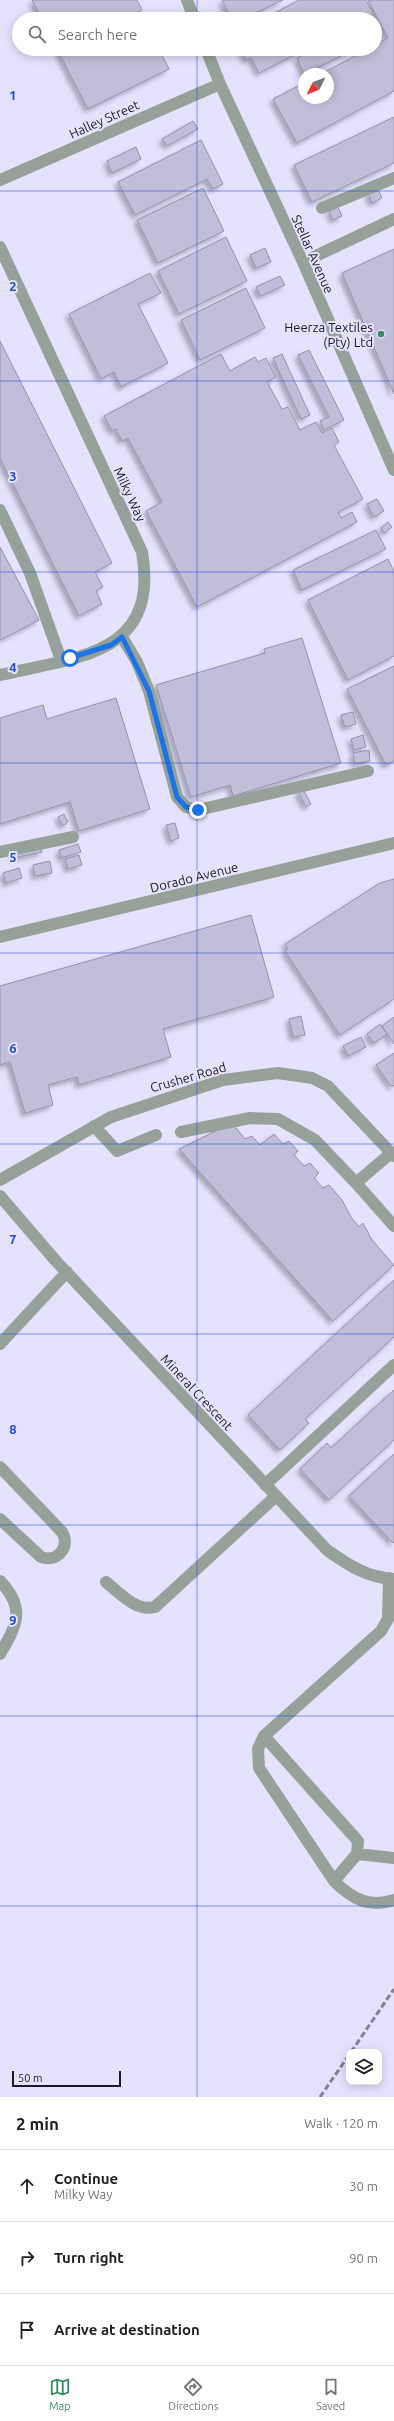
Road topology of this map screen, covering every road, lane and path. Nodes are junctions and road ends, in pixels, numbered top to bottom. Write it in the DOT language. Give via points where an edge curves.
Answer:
graph roads {
  1 [pos="187,0"];
  2 [pos="191,12"];
  3 [pos="209,56"];
  4 [pos="220,84"];
  5 [pos="394,178"];
  6 [pos="0,180"];
  7 [pos="322,208"];
  8 [pos="394,219"];
  9 [pos="0,247"];
  10 [pos="302,262"];
  11 [pos="394,470"];
  12 [pos="0,510"];
  13 [pos="122,637"];
  14 [pos="61,660"];
  15 [pos="0,676"];
  16 [pos="368,770"];
  17 [pos="73,837"];
  18 [pos="394,843"];
  19 [pos="0,852"];
  20 [pos="0,937"];
  21 [pos="94,1126"];
  22 [pos="181,1132"];
  23 [pos="156,1135"];
  24 [pos="392,1155"];
  25 [pos="0,1180"];
  26 [pos="356,1183"];
  27 [pos="0,1196"];
  28 [pos="394,1226"];
  29 [pos="66,1272"];
  30 [pos="0,1344"];
  31 [pos="394,1365"];
  32 [pos="0,1467"];
  33 [pos="265,1486"];
  34 [pos="275,1497"];
  35 [pos="0,1519"];
  36 [pos="391,1579"];
  37 [pos="0,1581"];
  38 [pos="106,1582"];
  39 [pos="0,1654"];
  40 [pos="264,1736"];
  41 [pos="357,1854"];
  42 [pos="394,1858"];
  43 [pos="334,1881"];
  44 [pos="394,1900"];
  1 -- 2 [label="street"];
  3 -- 4 [label="street, Stellar Avenue"];
  4 -- 6 [label="street, Halley Street"];
  4 -- 10 [label="street, Stellar Avenue"];
  5 -- 7 [label="street"];
  8 -- 10 [label="street"];
  9 -- 13 [label="street, Milky Way" via="142,552 145,570 144,600 132,626"];
  10 -- 11 [label="street, Stellar Avenue"];
  12 -- 14 [label="street" via="30,573"];
  13 -- 14 [label="street, Milky Way" via="98,650"];
  13 -- 16 [label="street" via="149,691 177,797 186,807 198,810"];
  14 -- 15 [label="street, Milky Way"];
  17 -- 19 [label="street"];
  18 -- 20 [label="street, Dorado Avenue"];
  21 -- 23 [label="street" via="117,1150"];
  21 -- 24 [label="street, Crusher Road" via="118,1114 223,1080 278,1073 312,1078 328,1086 341,1097"];
  21 -- 25 [label="street, Crusher Road"];
  22 -- 26 [label="street" via="250,1118 278,1119 315,1140"];
  24 -- 26 [label="street"];
  26 -- 28 [label="street"];
  27 -- 29 [label="street, Mineral Crescent"];
  29 -- 30 [label="street"];
  29 -- 33 [label="street, Mineral Crescent"];
  31 -- 33 [label="street"];
  32 -- 35 [label="street" via="62,1532 66,1540 64,1546 54,1559 48,1560 41,1557"];
  33 -- 34 [label="street, Mineral Crescent"];
  34 -- 36 [label="street, Mineral Crescent" via="327,1550 342,1561 368,1574"];
  34 -- 38 [label="street" via="155,1607 141,1607 131,1602"];
  36 -- 40 [label="street" via="388,1619 381,1631"];
  37 -- 39 [label="street" via="12,1596 17,1617 13,1632"];
  40 -- 41 [label="street" via="358,1841"];
  40 -- 43 [label="street" via="258,1749 259,1768"];
  41 -- 42 [label="street"];
  41 -- 43 [label="street"];
  43 -- 44 [label="street" via="358,1901 375,1904"];
}
